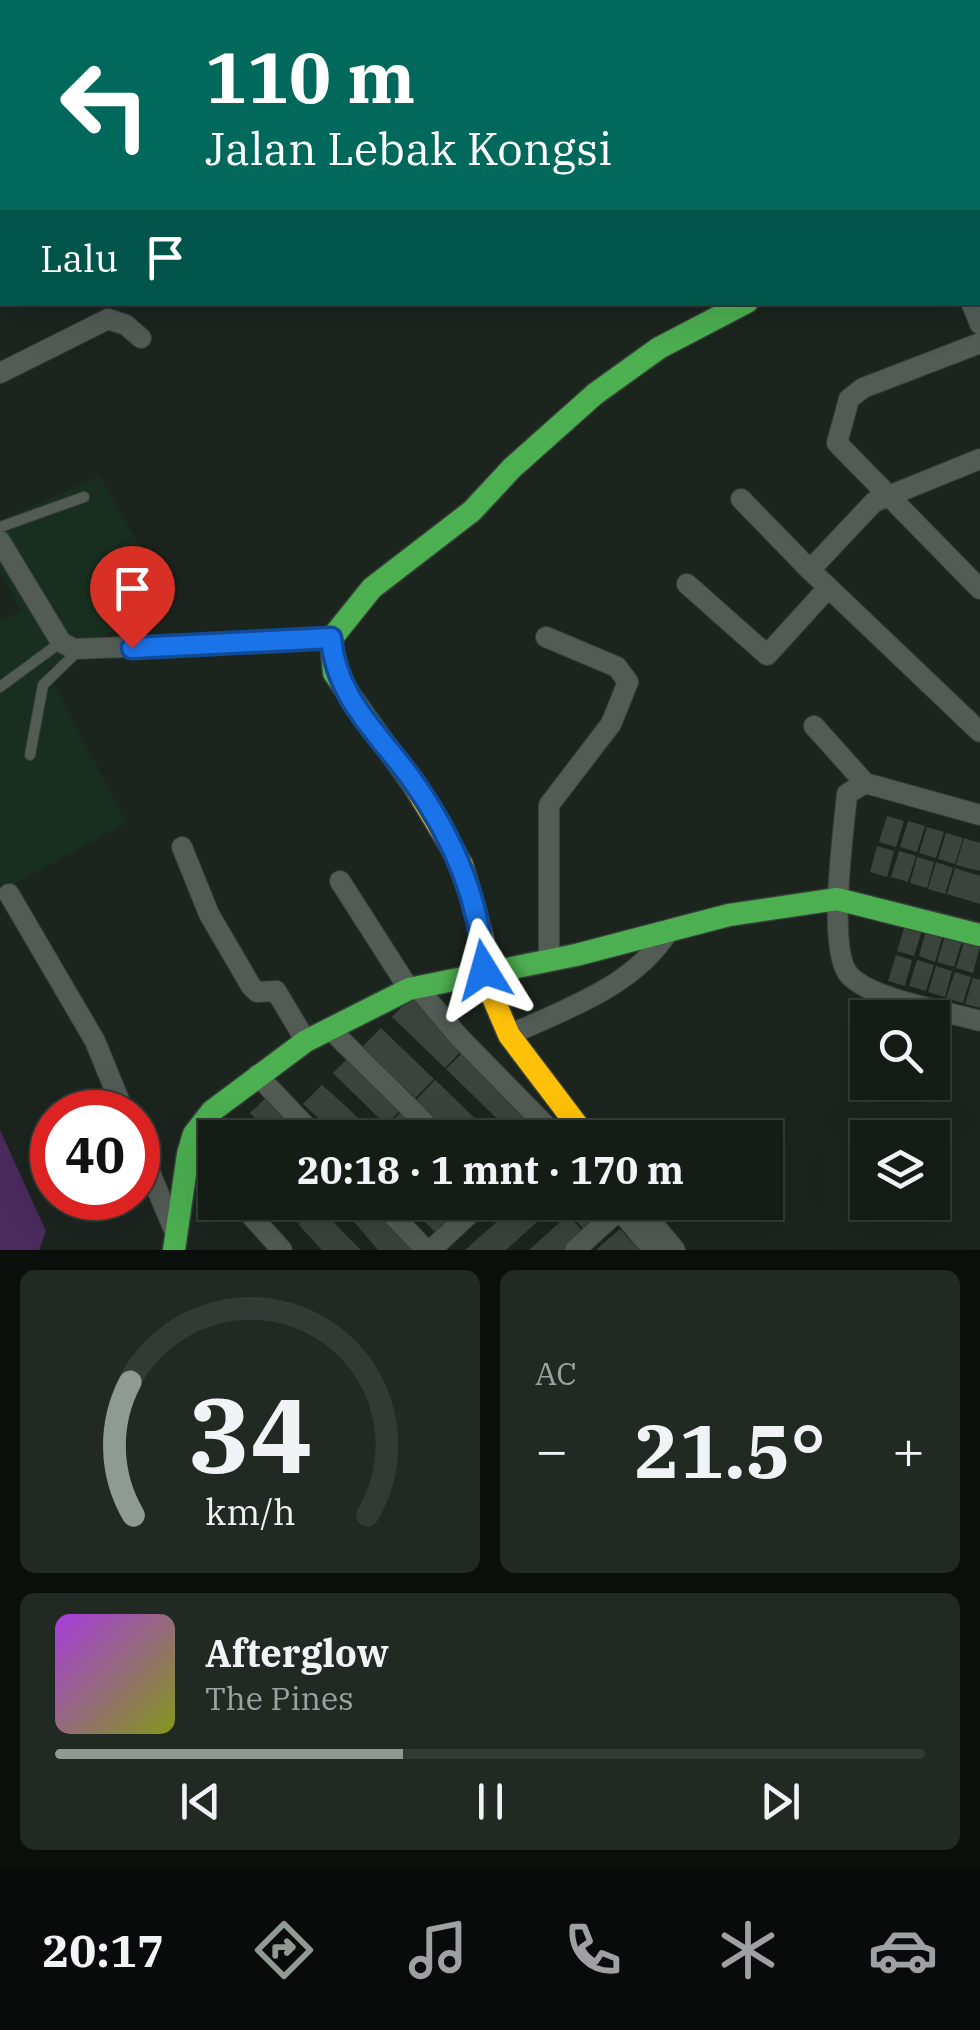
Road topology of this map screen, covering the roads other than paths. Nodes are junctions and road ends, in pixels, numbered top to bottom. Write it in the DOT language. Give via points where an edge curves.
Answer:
graph roads {
  1 [pos="741,305"];
  2 [pos="141,338"];
  3 [pos="980,343"];
  4 [pos="0,373"];
  5 [pos="980,459"];
  6 [pos="886,496"];
  7 [pos="84,497"];
  8 [pos="742,499"];
  9 [pos="0,527"];
  10 [pos="0,541"];
  11 [pos="810,570"];
  12 [pos="687,584"];
  13 [pos="828,588"];
  14 [pos="980,590"];
  15 [pos="546,637"];
  16 [pos="331,638"];
  17 [pos="70,646"];
  18 [pos="0,687"];
  19 [pos="814,726"];
  20 [pos="980,732"];
  21 [pos="30,755"];
  22 [pos="865,783"];
  23 [pos="980,815"];
  24 [pos="182,846"];
  25 [pos="340,881"];
  26 [pos="9,894"];
  27 [pos="837,899"];
  28 [pos="668,932"];
  29 [pos="980,934"];
  30 [pos="548,960"];
  31 [pos="484,970"];
  32 [pos="413,988"];
  33 [pos="980,1021"];
  34 [pos="329,1028"];
  35 [pos="509,1035"];
  36 [pos="306,1041"];
  37 [pos="257,1075"];
  38 [pos="115,1090"];
  39 [pos="300,1120"];
  40 [pos="422,1120"];
  41 [pos="539,1120"];
  42 [pos="573,1120"];
  43 [pos="160,1203"];
  44 [pos="256,1220"];
  45 [pos="398,1220"];
  46 [pos="462,1220"];
  47 [pos="606,1220"];
  48 [pos="632,1220"];
  49 [pos="640,1220"];
  50 [pos="174,1240"];
  51 [pos="282,1250"];
  52 [pos="429,1250"];
  53 [pos="575,1250"];
  54 [pos="653,1250"];
  55 [pos="675,1250"];
  1 -- 16 [label="street" via="659,348 595,394 472,511 372,588"];
  2 -- 4 [label="street" via="108,319"];
  3 -- 6 [label="street" via="850,399 837,443"];
  5 -- 6 [label="street"];
  6 -- 11 [label="street"];
  6 -- 14 [label="street"];
  7 -- 9 [label="lane"];
  8 -- 11 [label="street"];
  10 -- 17 [label="street"];
  11 -- 13 [label="street"];
  12 -- 13 [label="street" via="766,655"];
  13 -- 20 [label="street"];
  15 -- 30 [label="street" via="618,667 628,682 611,724 548,806"];
  16 -- 17 [label="street"];
  16 -- 31 [label="street" via="334,673 425,800 462,865 482,936"];
  17 -- 18 [label="lane"];
  17 -- 21 [label="lane" via="44,685"];
  19 -- 22 [label="street"];
  22 -- 23 [label="street"];
  22 -- 27 [label="street" via="847,794"];
  24 -- 36 [label="street" via="209,914 251,986 276,991"];
  25 -- 32 [label="street"];
  26 -- 38 [label="street" via="95,1041"];
  27 -- 28 [label="street" via="729,914"];
  27 -- 29 [label="street"];
  27 -- 33 [label="street" via="843,968 851,977 873,990"];
  28 -- 30 [label="street"];
  28 -- 35 [label="street" via="645,963 618,982"];
  30 -- 31 [label="street"];
  31 -- 32 [label="street"];
  31 -- 35 [label="street"];
  32 -- 34 [label="street"];
  32 -- 41 [label="street"];
  34 -- 36 [label="street"];
  34 -- 40 [label="street"];
  35 -- 42 [label="street"];
  36 -- 37 [label="street"];
  37 -- 39 [label="street"];
  37 -- 50 [label="street" via="194,1134"];
  43 -- 50 [label="street"];
  44 -- 51 [label="street"];
  45 -- 52 [label="street"];
  46 -- 52 [label="street"];
  47 -- 53 [label="street"];
  48 -- 54 [label="street"];
  49 -- 55 [label="street"];
}
